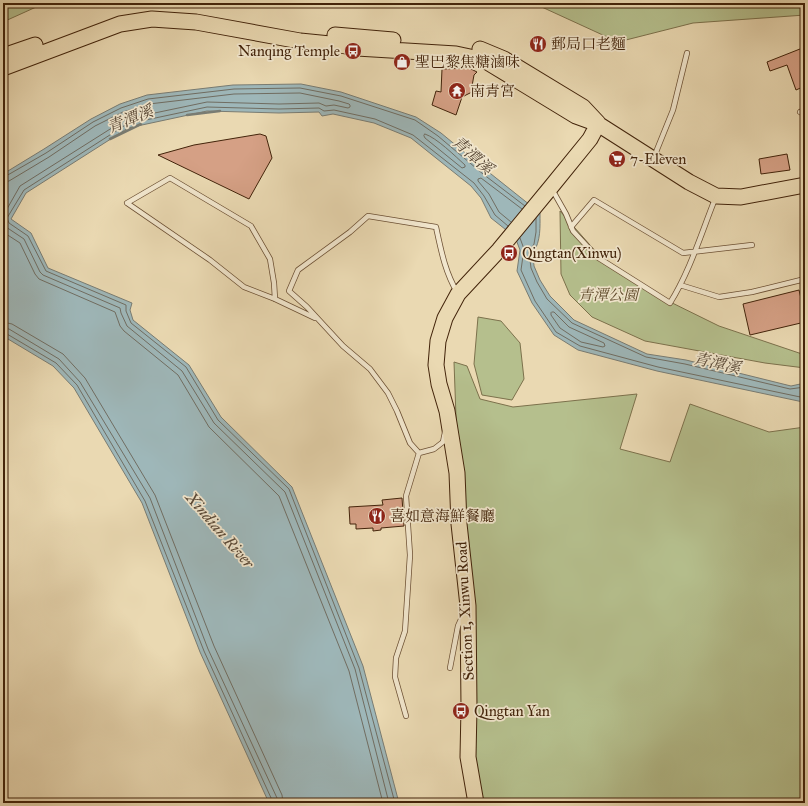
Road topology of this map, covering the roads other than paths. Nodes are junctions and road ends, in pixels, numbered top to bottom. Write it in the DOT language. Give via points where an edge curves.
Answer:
graph roads {
  1 [pos="687,53"];
  2 [pos="3,56"];
  3 [pos="3,68"];
  4 [pos="800,112"];
  5 [pos="805,115"];
  6 [pos="598,124"];
  7 [pos="654,159"];
  8 [pos="805,185"];
  9 [pos="551,187"];
  10 [pos="716,196"];
  11 [pos="571,227"];
  12 [pos="752,245"];
  13 [pos="696,252"];
  14 [pos="805,279"];
  15 [pos="680,286"];
  16 [pos="458,294"];
  17 [pos="275,299"];
  18 [pos="318,319"];
  19 [pos="439,384"];
  20 [pos="419,453"];
  21 [pos="468,606"];
  22 [pos="450,668"];
  23 [pos="406,716"];
  24 [pos="476,803"];
  1 -- 7 [label="lane" via="673,110"];
  2 -- 6 [label="main road" via="118,15 150,10 198,14 272,27 484,50 504,59 583,107"];
  3 -- 6 [label="main road" via="120,24 152,19 196,22 300,41 357,48 456,54 484,60 576,116"];
  4 -- 5 [label="lane"];
  6 -- 7 [label="main road"];
  6 -- 9 [label="main road" via="590,139"];
  7 -- 10 [label="main road"];
  8 -- 10 [label="main road" via="741,197"];
  9 -- 11 [label="lane"];
  9 -- 16 [label="main road, Section 1, Xinwu Road"];
  10 -- 13 [label="lane"];
  11 -- 13 [label="lane" via="594,200 683,253"];
  11 -- 15 [label="lane" via="597,257 670,303"];
  12 -- 13 [label="lane"];
  13 -- 15 [label="lane"];
  14 -- 15 [label="lane" via="719,297"];
  16 -- 18 [label="lane" via="446,269 436,227 368,216 298,270 290,291"];
  16 -- 19 [label="main road, Section 1, Xinwu Road" via="445,318 438,341 436,365"];
  17 -- 17 [label="lane" via="270,259 250,226 170,178 127,203 244,286"];
  17 -- 18 [label="lane"];
  18 -- 20 [label="lane" via="378,379 388,393 410,443"];
  19 -- 20 [label="lane" via="445,430 442,442 434,449"];
  19 -- 21 [label="main road, Section 1, Xinwu Road" via="447,411 457,472"];
  20 -- 23 [label="lane" via="406,496 410,555 406,623 396,658 395,677"];
  21 -- 22 [label="lane" via="458,626"];
  21 -- 24 [label="main road, Section 1, Xinwu Road" via="468,757"];
}
